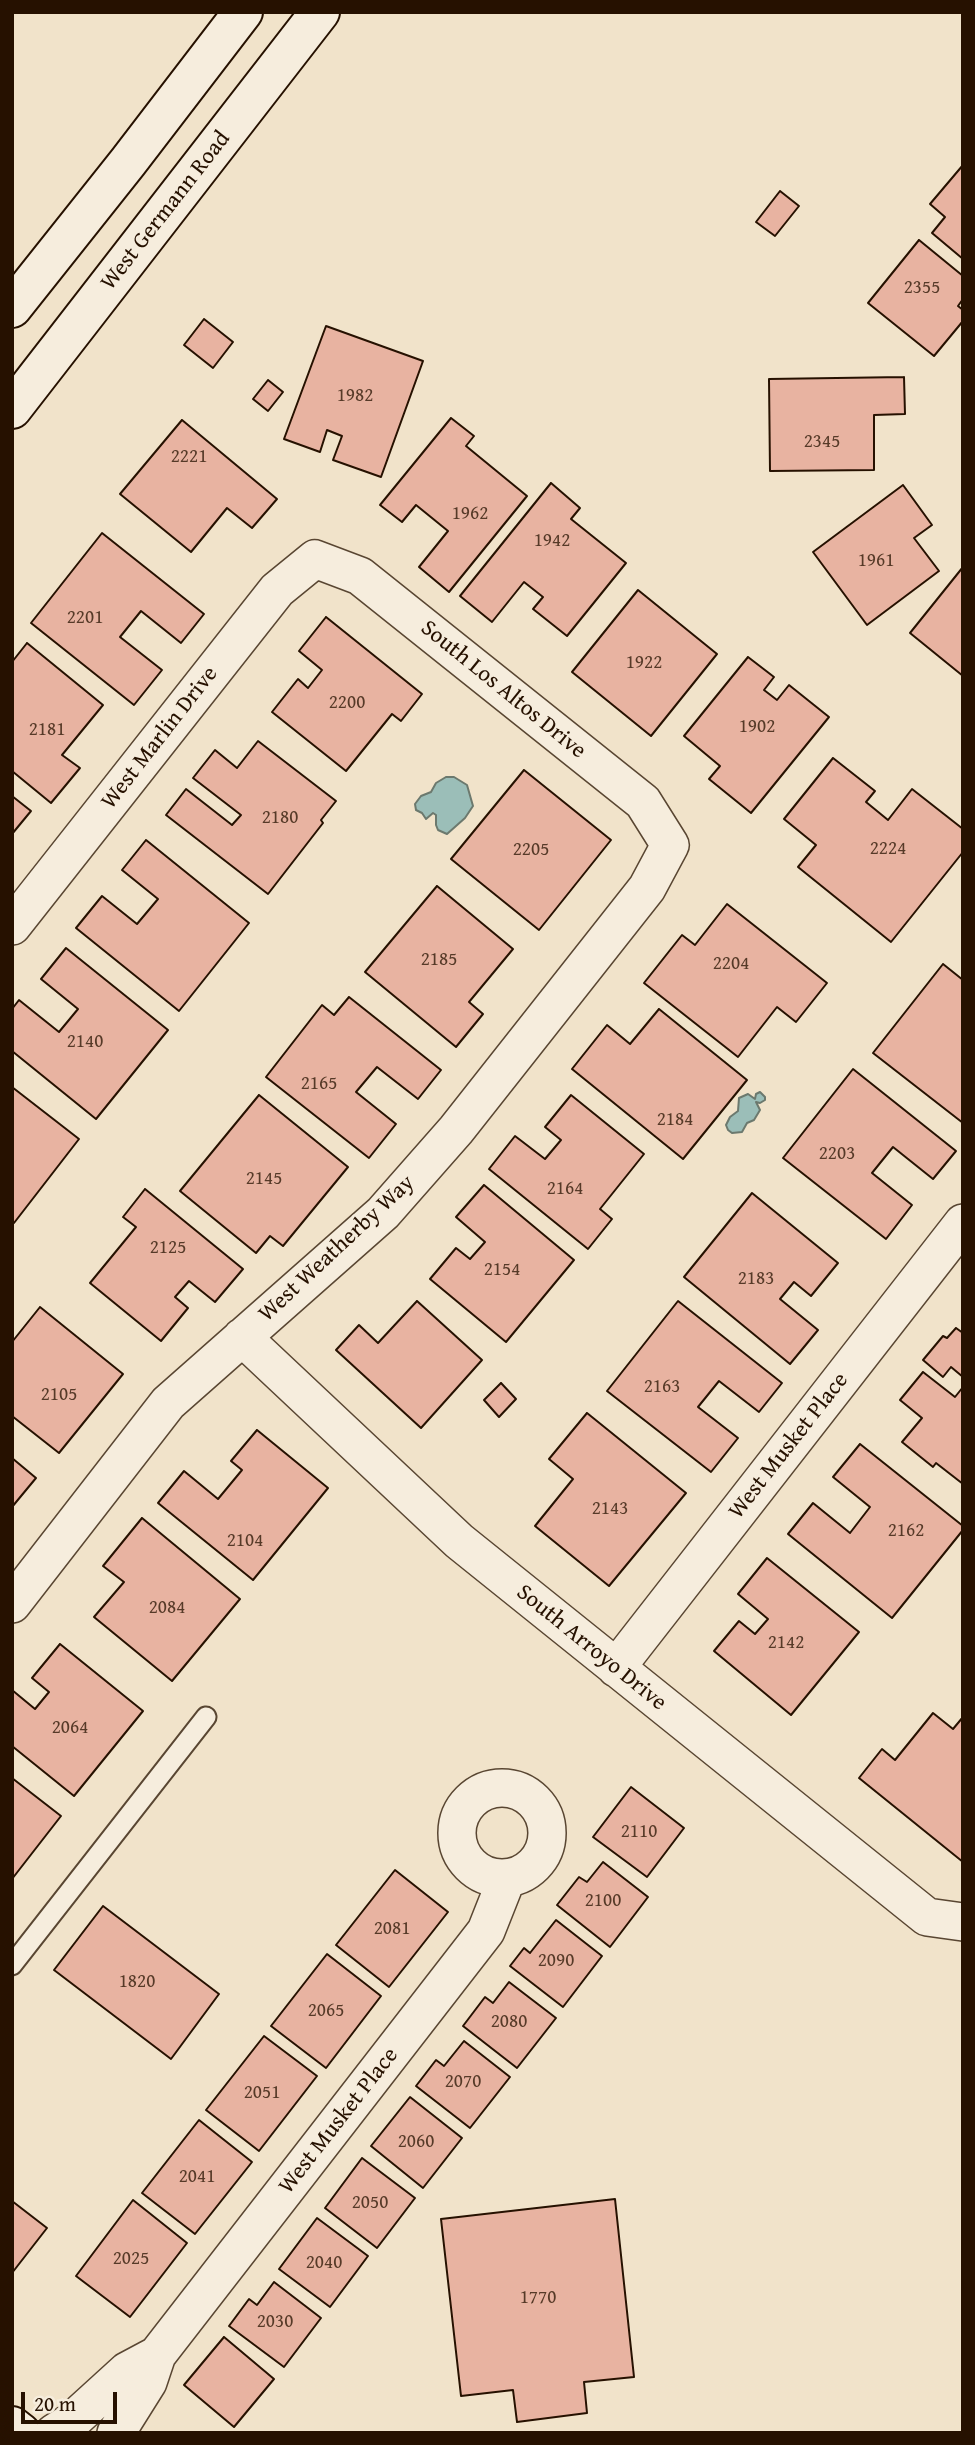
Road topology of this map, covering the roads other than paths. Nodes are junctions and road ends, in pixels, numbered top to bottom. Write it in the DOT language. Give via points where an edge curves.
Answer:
graph roads {
  1 [pos="243,12"];
  2 [pos="320,12"];
  3 [pos="12,308"];
  4 [pos="12,409"];
  5 [pos="315,559"];
  6 [pos="670,845"];
  7 [pos="12,926"];
  8 [pos="963,1223"];
  9 [pos="243,1337"];
  10 [pos="12,1604"];
  11 [pos="616,1668"];
  12 [pos="206,1717"];
  13 [pos="507,1878"];
  14 [pos="963,1922"];
  15 [pos="12,1965"];
  16 [pos="157,2355"];
  17 [pos="12,2426"];
  18 [pos="21,2433"];
  19 [pos="54,2433"];
  20 [pos="116,2433"];
  1 -- 3 [label="main road"];
  2 -- 4 [label="main road, West Germann Road"];
  5 -- 6 [label="street, South Los Altos Drive" via="360,576 643,802"];
  5 -- 7 [label="street, West Marlin Drive" via="277,590"];
  6 -- 9 [label="street, West Weatherby Way" via="646,888 456,1130 383,1213"];
  8 -- 11 [label="street, West Musket Place"];
  9 -- 10 [label="street, West Weatherby Way" via="168,1403"];
  9 -- 11 [label="street, South Arroyo Drive" via="458,1541"];
  11 -- 14 [label="street, South Arroyo Drive" via="927,1917"];
  12 -- 15 [label="lane"];
  13 -- 16 [label="street, West Musket Place" via="486,1931"];
  16 -- 19 [label="street, West Musket Place" via="127,2371"];
  16 -- 20 [label="street, West Musket Place" via="148,2382"];
  17 -- 18 [label="main road"];
}
